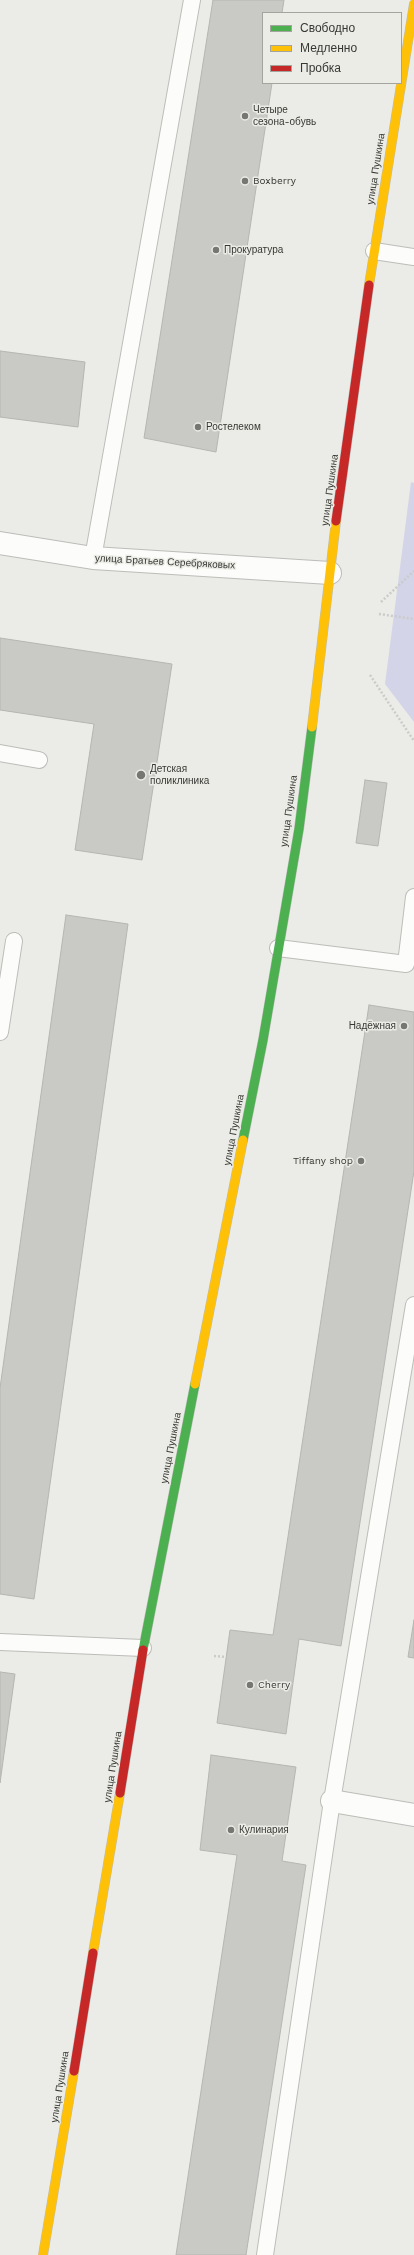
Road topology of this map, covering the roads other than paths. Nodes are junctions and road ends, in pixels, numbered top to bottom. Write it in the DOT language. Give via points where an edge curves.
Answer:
graph roads {
  1 [pos="192,0"];
  2 [pos="414,4"];
  3 [pos="402,78"];
  4 [pos="401,84"];
  5 [pos="374,251"];
  6 [pos="414,257"];
  7 [pos="0,542"];
  8 [pos="93,558"];
  9 [pos="330,573"];
  10 [pos="0,753"];
  11 [pos="39,760"];
  12 [pos="414,897"];
  13 [pos="411,936"];
  14 [pos="14,942"];
  15 [pos="278,948"];
  16 [pos="0,1032"];
  17 [pos="414,1305"];
  18 [pos="0,1642"];
  19 [pos="143,1648"];
  20 [pos="332,1801"];
  21 [pos="414,1815"];
  22 [pos="43,2255"];
  23 [pos="265,2255"];
  1 -- 8 [label="lane"];
  2 -- 3 [label="street, улица Пушкина"];
  4 -- 5 [label="street, улица Пушкина"];
  5 -- 6 [label="lane"];
  5 -- 9 [label="street, улица Пушкина"];
  7 -- 8 [label="street, улица Братьев Серебряковых"];
  8 -- 9 [label="street, улица Братьев Серебряковых"];
  9 -- 15 [label="street, улица Пушкина" via="299,829"];
  10 -- 11 [label="lane"];
  12 -- 13 [label="lane"];
  13 -- 15 [label="lane" via="406,964"];
  14 -- 16 [label="lane"];
  15 -- 19 [label="street, улица Пушкина"];
  17 -- 20 [label="lane"];
  18 -- 19 [label="lane"];
  19 -- 22 [label="street, улица Пушкина"];
  20 -- 21 [label="street"];
  20 -- 23 [label="lane"];
}
